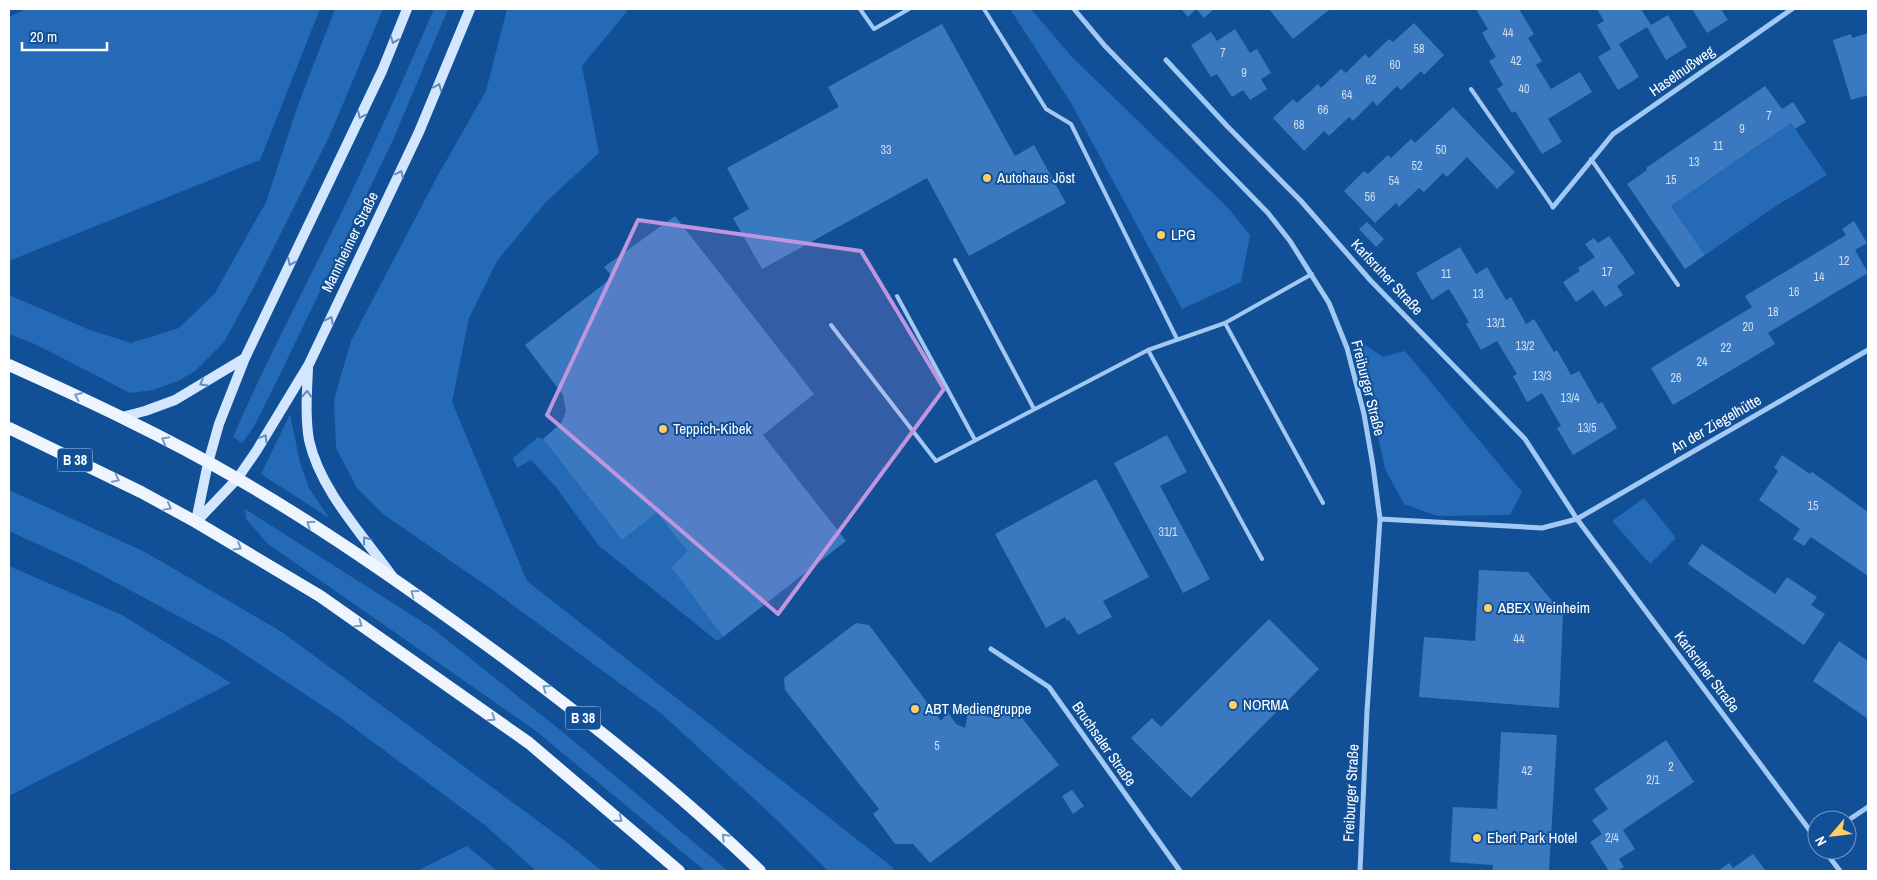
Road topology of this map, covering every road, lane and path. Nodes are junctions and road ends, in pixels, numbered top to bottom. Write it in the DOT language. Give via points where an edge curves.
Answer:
graph roads {
  1 [pos="407,9"];
  2 [pos="470,9"];
  3 [pos="860,9"];
  4 [pos="909,9"];
  5 [pos="984,9"];
  6 [pos="1074,9"];
  7 [pos="1792,9"];
  8 [pos="1166,60"];
  9 [pos="1471,89"];
  10 [pos="1591,159"];
  11 [pos="1553,206"];
  12 [pos="955,260"];
  13 [pos="1312,274"];
  14 [pos="1678,285"];
  15 [pos="897,296"];
  16 [pos="1225,323"];
  17 [pos="831,325"];
  18 [pos="1177,339"];
  19 [pos="1148,350"];
  20 [pos="1868,350"];
  21 [pos="245,358"];
  22 [pos="309,364"];
  23 [pos="9,365"];
  24 [pos="1034,409"];
  25 [pos="122,417"];
  26 [pos="9,428"];
  27 [pos="975,440"];
  28 [pos="208,463"];
  29 [pos="237,479"];
  30 [pos="1323,503"];
  31 [pos="1380,519"];
  32 [pos="1577,519"];
  33 [pos="196,522"];
  34 [pos="1262,559"];
  35 [pos="395,579"];
  36 [pos="991,649"];
  37 [pos="1868,808"];
  38 [pos="1857,815"];
  39 [pos="1807,827"];
  40 [pos="1832,860"];
  41 [pos="679,871"];
  42 [pos="760,871"];
  43 [pos="1180,871"];
  44 [pos="1360,871"];
  45 [pos="1840,871"];
  1 -- 21 [label="main road, one-way" via="382,71"];
  22 -- 2 [label="main road, Mannheimer Straße, one-way" via="419,132"];
  3 -- 4 [label="lane" via="874,29"];
  5 -- 18 [label="lane" via="1046,109 1071,124"];
  6 -- 13 [label="street, Freiburger Straße" via="1105,46 1268,213"];
  7 -- 10 [label="street, Haselnußweg" via="1613,134"];
  8 -- 32 [label="street, Karlsruher Straße" via="1301,201 1371,281 1526,438"];
  9 -- 11 [label="lane"];
  10 -- 11 [label="street, Haselnußweg"];
  10 -- 14 [label="lane"];
  12 -- 24 [label="lane"];
  13 -- 16 [label="lane"];
  13 -- 31 [label="street, Freiburger Straße" via="1329,303 1347,348 1364,414"];
  15 -- 27 [label="lane"];
  16 -- 18 [label="lane"];
  16 -- 30 [label="lane"];
  17 -- 27 [label="lane" via="936,461"];
  18 -- 19 [label="lane"];
  19 -- 24 [label="lane"];
  19 -- 34 [label="lane"];
  20 -- 32 [label="street, An der Ziegelhütte"];
  21 -- 25 [label="main road, one-way" via="175,400"];
  21 -- 28 [label="main road" via="219,424"];
  29 -- 22 [label="main road, Mannheimer Straße, one-way"];
  35 -- 22 [label="main road, one-way" via="336,500 314,458 307,424"];
  25 -- 23 [label="main road, B 38, one-way"];
  24 -- 27 [label="lane"];
  28 -- 25 [label="main road, B 38, one-way"];
  26 -- 33 [label="main road, B 38, one-way"];
  28 -- 29 [label="main road, B 38"];
  28 -- 33 [label="main road"];
  29 -- 33 [label="main road, Mannheimer Straße"];
  35 -- 29 [label="main road, B 38, one-way"];
  31 -- 32 [label="street" via="1542,528"];
  31 -- 44 [label="street, Freiburger Straße"];
  32 -- 39 [label="street, Karlsruher Straße"];
  33 -- 41 [label="main road, B 38, one-way" via="320,596 528,743"];
  42 -- 35 [label="main road, B 38, one-way" via="719,831 563,701"];
  36 -- 43 [label="street, Bruchsaler Straße" via="1049,688"];
  37 -- 38 [label="street"];
  40 -- 45 [label="street"];
}
